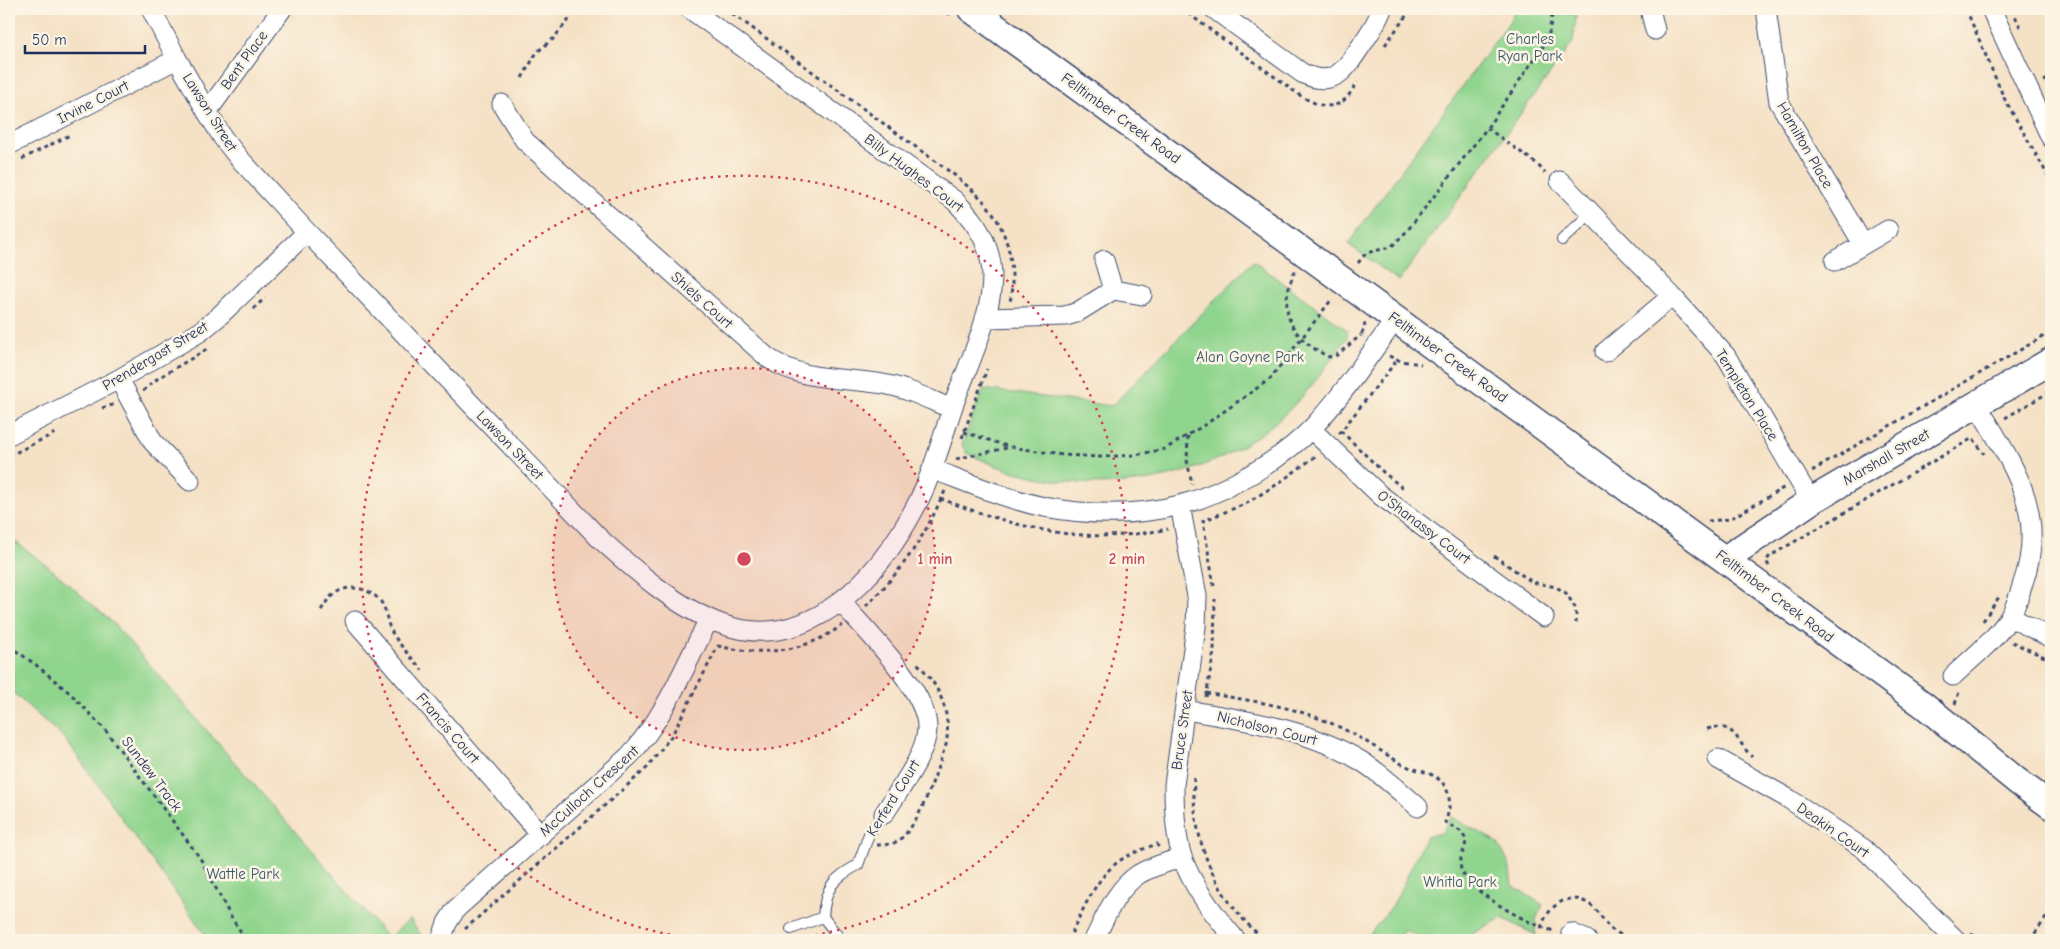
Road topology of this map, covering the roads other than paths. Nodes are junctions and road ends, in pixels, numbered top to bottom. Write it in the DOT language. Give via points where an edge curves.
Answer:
graph roads {
  1 [pos="151,9"];
  2 [pos="282,9"];
  3 [pos="690,9"];
  4 [pos="971,9"];
  5 [pos="1214,9"];
  6 [pos="1382,9"];
  7 [pos="1650,9"];
  8 [pos="1766,9"];
  9 [pos="1991,9"];
  10 [pos="1655,30"];
  11 [pos="177,59"];
  12 [pos="2044,102"];
  13 [pos="502,104"];
  14 [pos="207,112"];
  15 [pos="2051,138"];
  16 [pos="9,145"];
  17 [pos="1560,181"];
  18 [pos="1591,213"];
  19 [pos="1888,230"];
  20 [pos="307,232"];
  21 [pos="1562,240"];
  22 [pos="1863,244"];
  23 [pos="1104,260"];
  24 [pos="1835,261"];
  25 [pos="1113,290"];
  26 [pos="1142,295"];
  27 [pos="1672,296"];
  28 [pos="985,318"];
  29 [pos="1396,319"];
  30 [pos="1605,352"];
  31 [pos="2051,361"];
  32 [pos="119,379"];
  33 [pos="1977,405"];
  34 [pos="949,418"];
  35 [pos="1311,429"];
  36 [pos="9,436"];
  37 [pos="932,469"];
  38 [pos="190,481"];
  39 [pos="1805,490"];
  40 [pos="1180,505"];
  41 [pos="1725,559"];
  42 [pos="841,602"];
  43 [pos="1544,617"];
  44 [pos="2010,617"];
  45 [pos="709,619"];
  46 [pos="355,621"];
  47 [pos="2051,638"];
  48 [pos="1960,681"];
  49 [pos="1925,706"];
  50 [pos="1194,711"];
  51 [pos="1718,758"];
  52 [pos="2051,786"];
  53 [pos="2051,806"];
  54 [pos="1418,807"];
  55 [pos="884,814"];
  56 [pos="541,835"];
  57 [pos="1182,857"];
  58 [pos="823,916"];
  59 [pos="791,929"];
  60 [pos="441,940"];
  61 [pos="841,940"];
  62 [pos="1094,940"];
  63 [pos="1236,940"];
  64 [pos="1956,940"];
  1 -- 11 [label="street, Lawson Street"];
  2 -- 14 [label="street, Bent Place"];
  3 -- 28 [label="street, Billy Hughes Court" via="954,200 972,218 985,239 991,265 991,292"];
  4 -- 29 [label="main road, Felltimber Creek Road"];
  5 -- 6 [label="street" via="1302,73 1312,79 1323,80 1333,78 1347,66 1377,22"];
  7 -- 10 [label="street"];
  8 -- 22 [label="street, Hamilton Place" via="1779,102"];
  9 -- 12 [label="street"];
  11 -- 14 [label="street, Lawson Street"];
  11 -- 16 [label="street, Irvine Court"];
  12 -- 15 [label="street"];
  13 -- 34 [label="street, Shiels Court" via="525,141 768,358 783,368 804,375 903,389"];
  14 -- 20 [label="street, Lawson Street" via="238,157"];
  17 -- 18 [label="street, Templeton Place"];
  18 -- 21 [label="lane"];
  18 -- 27 [label="street, Templeton Place"];
  19 -- 22 [label="street"];
  20 -- 32 [label="street, Prendergast Street" via="200,332"];
  20 -- 45 [label="street, Lawson Street" via="598,537 669,596"];
  22 -- 24 [label="street"];
  23 -- 25 [label="street"];
  25 -- 26 [label="street"];
  25 -- 28 [label="street" via="1076,313 1065,316"];
  27 -- 30 [label="street"];
  27 -- 39 [label="street, Templeton Place" via="1726,356"];
  28 -- 34 [label="street, Billy Hughes Court"];
  29 -- 35 [label="street"];
  29 -- 41 [label="main road, Felltimber Creek Road"];
  31 -- 33 [label="main road, Marshall Street"];
  32 -- 36 [label="street, Prendergast Street"];
  32 -- 38 [label="street" via="153,442"];
  33 -- 39 [label="main road, Marshall Street"];
  33 -- 44 [label="street" via="2016,469 2026,498 2031,551"];
  34 -- 37 [label="street, Billy Hughes Court"];
  35 -- 40 [label="street" via="1255,472 1221,490"];
  35 -- 43 [label="street, O'Shanassy Court" via="1380,495"];
  37 -- 40 [label="street" via="953,468 1004,496 1078,512 1108,513"];
  37 -- 42 [label="street, Lawson Street" via="896,541 880,563"];
  39 -- 41 [label="main road, Marshall Street"];
  40 -- 50 [label="street, Bruce Street" via="1197,596"];
  41 -- 49 [label="main road, Felltimber Creek Road"];
  42 -- 45 [label="street, Lawson Street" via="801,624 776,630 751,630"];
  42 -- 55 [label="street, Kerferd Court" via="913,687 924,708 927,730 920,756"];
  44 -- 47 [label="street"];
  44 -- 48 [label="street"];
  45 -- 56 [label="street, McCulloch Crescent" via="658,721 642,742"];
  46 -- 56 [label="street, Francis Court"];
  49 -- 52 [label="main road, Felltimber Creek Road"];
  49 -- 53 [label="main road, Felltimber Creek Road"];
  50 -- 54 [label="street, Nicholson Court" via="1279,728 1334,747 1371,768"];
  50 -- 57 [label="street, Bruce Street" via="1174,785 1174,808"];
  51 -- 64 [label="street, Deakin Court" via="1864,850"];
  55 -- 58 [label="lane, Kerferd Court" via="869,834 858,865 843,872 827,891"];
  56 -- 60 [label="street, McCulloch Crescent" via="456,909"];
  57 -- 62 [label="street" via="1141,873 1125,885"];
  57 -- 63 [label="street, Bruce Street" via="1200,893"];
  58 -- 59 [label="lane"];
  58 -- 61 [label="lane"];
}
